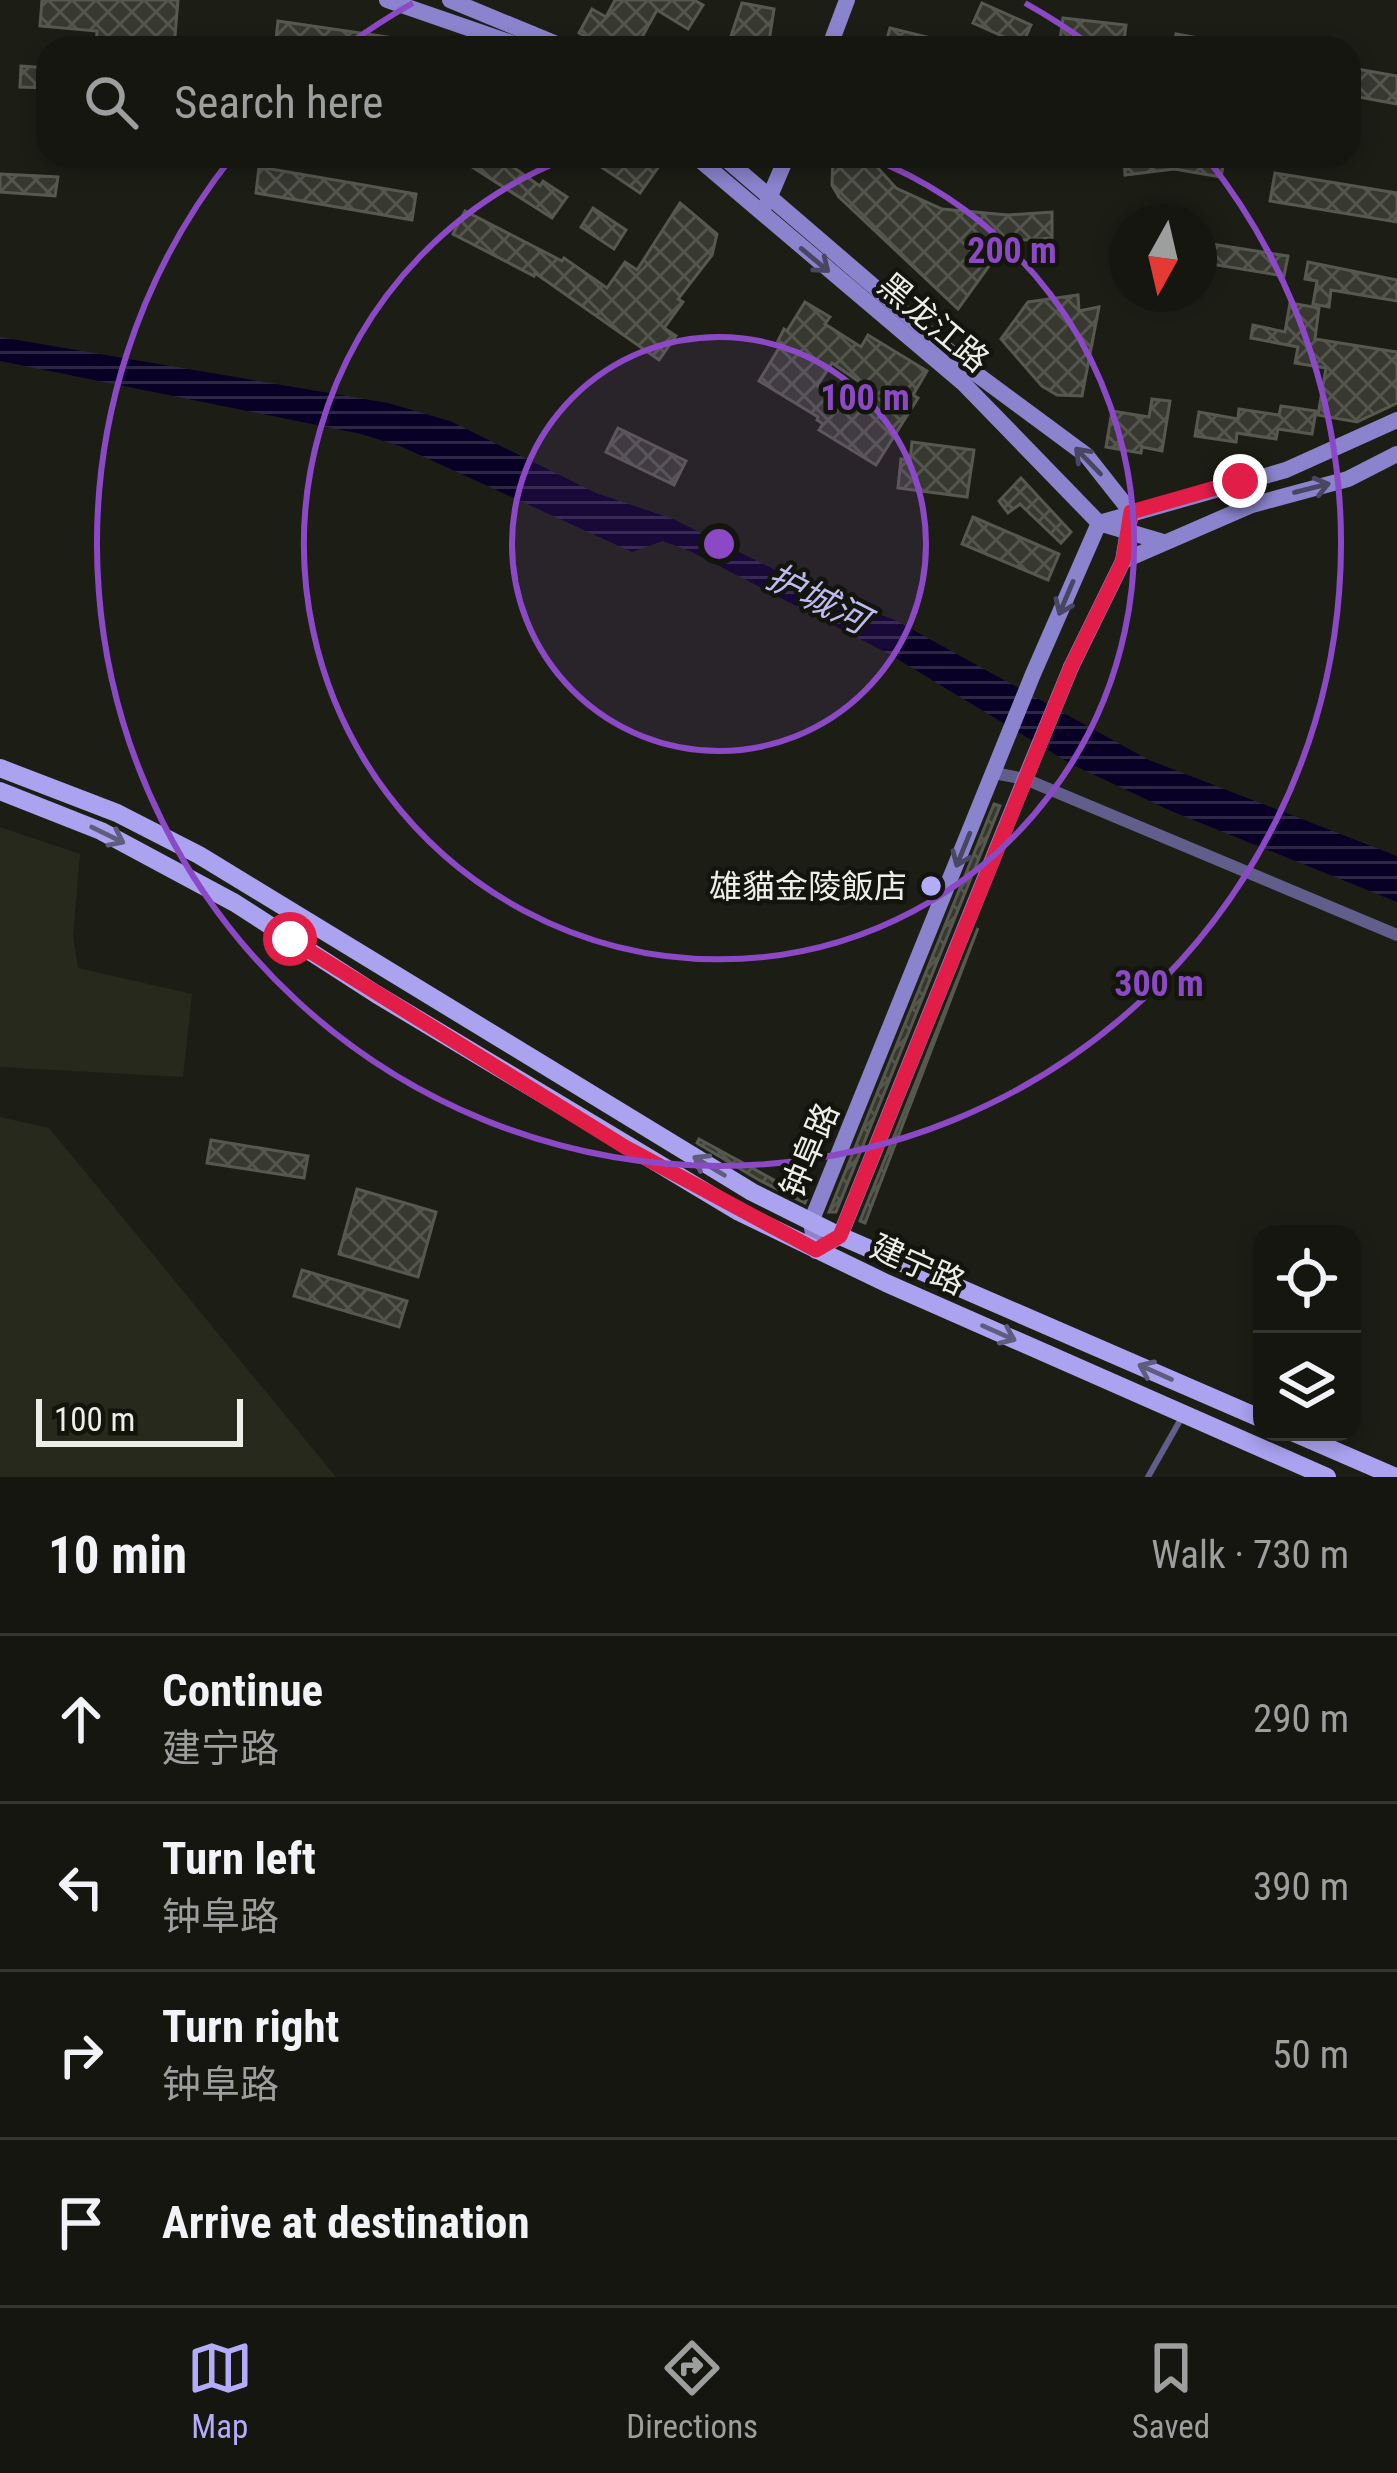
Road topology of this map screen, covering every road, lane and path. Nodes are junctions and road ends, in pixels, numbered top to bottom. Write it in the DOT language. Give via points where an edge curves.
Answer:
graph roads {
  1 [pos="387,0"];
  2 [pos="450,0"];
  3 [pos="848,0"];
  4 [pos="491,36"];
  5 [pos="537,36"];
  6 [pos="834,36"];
  7 [pos="709,168"];
  8 [pos="737,168"];
  9 [pos="782,168"];
  10 [pos="772,195"];
  11 [pos="760,213"];
  12 [pos="1397,420"];
  13 [pos="1397,454"];
  14 [pos="1131,512"];
  15 [pos="1099,523"];
  16 [pos="1130,532"];
  17 [pos="1163,542"];
  18 [pos="1123,561"];
  19 [pos="0,768"];
  20 [pos="994,773"];
  21 [pos="1025,778"];
  22 [pos="0,791"];
  23 [pos="1397,935"];
  24 [pos="811,1222"];
  25 [pos="840,1236"];
  26 [pos="816,1250"];
  27 [pos="1183,1415"];
  28 [pos="1253,1415"];
  29 [pos="1313,1441"];
  30 [pos="1148,1477"];
  31 [pos="1327,1477"];
  32 [pos="1396,1477"];
  1 -- 4 [label="main road"];
  2 -- 5 [label="main road"];
  3 -- 6 [label="main road"];
  7 -- 11 [label="main road, 黑龙江路"];
  8 -- 10 [label="main road, 黑龙江路"];
  9 -- 10 [label="main road"];
  10 -- 11 [label="main road"];
  14 -- 10 [label="main road, 黑龙江路, one-way" via="1085,455 971,370"];
  11 -- 15 [label="main road, 黑龙江路, one-way" via="964,384"];
  12 -- 14 [label="main road" via="1286,470"];
  17 -- 13 [label="main road, one-way" via="1252,505 1348,479"];
  14 -- 15 [label="main road"];
  14 -- 16 [label="main road"];
  15 -- 16 [label="main road, 黑龙江路"];
  15 -- 20 [label="main road, 钟阜路, one-way"];
  16 -- 17 [label="main road, 黑龙江路"];
  16 -- 18 [label="main road"];
  17 -- 18 [label="main road"];
  18 -- 21 [label="main road, 钟阜路, bridge"];
  24 -- 19 [label="main road, 建宁路, one-way" via="199,855"];
  20 -- 21 [label="street"];
  20 -- 24 [label="main road, 钟阜路, one-way"];
  21 -- 23 [label="street"];
  21 -- 25 [label="main road, 钟阜路"];
  22 -- 26 [label="main road, 建宁路, one-way" via="101,831 235,903 625,1147"];
  24 -- 25 [label="main road, 建宁路"];
  24 -- 26 [label="main road, 钟阜路"];
  25 -- 26 [label="main road, 钟阜路"];
  28 -- 25 [label="main road, 建宁路, one-way"];
  26 -- 27 [label="main road, 建宁路, one-way"];
  27 -- 30 [label="lane"];
  27 -- 31 [label="main road, 建宁路"];
  29 -- 32 [label="main road"];
}
